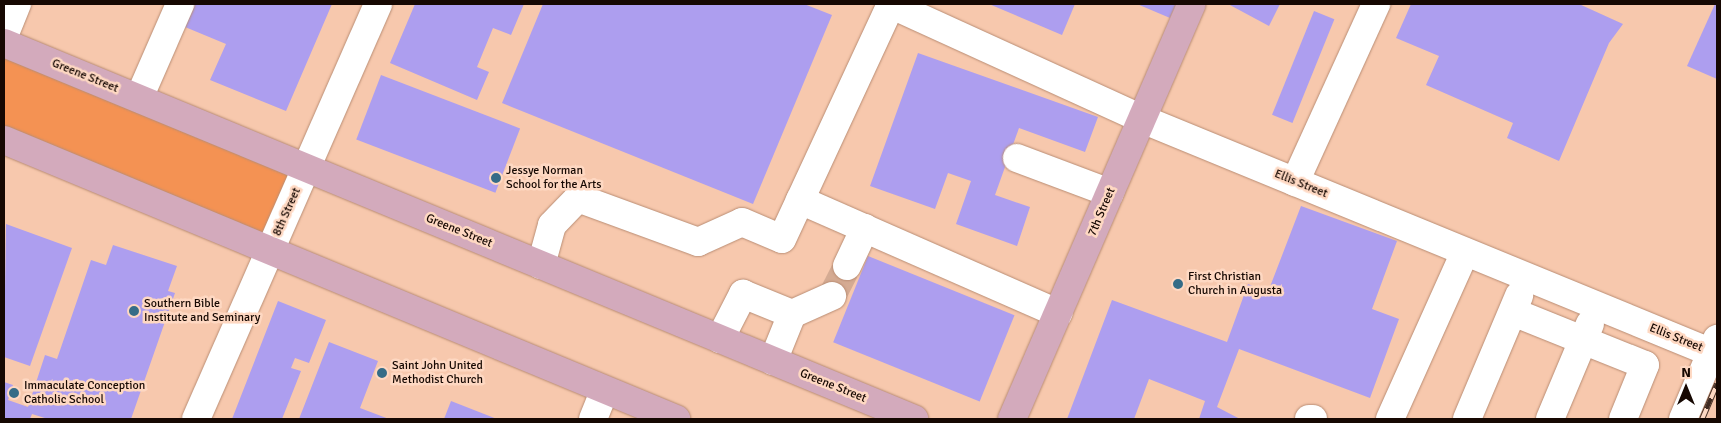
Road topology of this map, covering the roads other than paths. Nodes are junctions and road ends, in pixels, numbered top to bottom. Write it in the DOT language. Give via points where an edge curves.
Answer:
graph roads {
  1 [pos="17,4"];
  2 [pos="180,4"];
  3 [pos="378,4"];
  4 [pos="890,4"];
  5 [pos="1192,4"];
  6 [pos="1376,4"];
  7 [pos="4,36"];
  8 [pos="4,42"];
  9 [pos="139,98"];
  10 [pos="1142,119"];
  11 [pos="4,140"];
  12 [pos="1017,158"];
  13 [pos="306,168"];
  14 [pos="1295,182"];
  15 [pos="1110,193"];
  16 [pos="800,200"];
  17 [pos="865,228"];
  18 [pos="270,250"];
  19 [pos="1465,252"];
  20 [pos="541,265"];
  21 [pos="847,266"];
  22 [pos="1527,277"];
  23 [pos="832,296"];
  24 [pos="1596,305"];
  25 [pos="1513,312"];
  26 [pos="1058,313"];
  27 [pos="792,314"];
  28 [pos="720,339"];
  29 [pos="1584,341"];
  30 [pos="1715,349"];
  31 [pos="773,361"];
  32 [pos="605,390"];
  33 [pos="663,417"];
  34 [pos="196,419"];
  35 [pos="593,419"];
  36 [pos="914,419"];
  37 [pos="1012,419"];
  38 [pos="1309,419"];
  39 [pos="1313,419"];
  40 [pos="1390,419"];
  41 [pos="1467,419"];
  42 [pos="1550,419"];
  43 [pos="1622,419"];
  44 [pos="1683,419"];
  1 -- 7 [label="street"];
  2 -- 9 [label="street"];
  3 -- 13 [label="street, 8th Street"];
  4 -- 10 [label="street, Ellis Street"];
  4 -- 16 [label="street"];
  5 -- 10 [label="main road, 7th Street"];
  6 -- 14 [label="street"];
  8 -- 9 [label="main road, Greene Street"];
  9 -- 13 [label="main road, Greene Street"];
  10 -- 14 [label="street, Ellis Street"];
  10 -- 15 [label="main road, 7th Street"];
  11 -- 18 [label="main road"];
  12 -- 15 [label="street"];
  13 -- 18 [label="street, 8th Street"];
  13 -- 20 [label="main road, Greene Street"];
  14 -- 19 [label="street, Ellis Street"];
  15 -- 26 [label="main road, 7th Street"];
  16 -- 17 [label="street"];
  16 -- 20 [label="street" via="782,239 742,222 698,242 578,198 552,225"];
  17 -- 21 [label="street"];
  17 -- 26 [label="street"];
  18 -- 32 [label="main road"];
  18 -- 34 [label="street, 8th Street"];
  19 -- 22 [label="street, Ellis Street"];
  19 -- 40 [label="street"];
  20 -- 28 [label="main road, Greene Street"];
  22 -- 24 [label="street, Ellis Street"];
  22 -- 25 [label="street"];
  23 -- 27 [label="street"];
  24 -- 29 [label="street"];
  24 -- 30 [label="street, Ellis Street"];
  25 -- 29 [label="street"];
  25 -- 41 [label="street"];
  26 -- 37 [label="main road, 7th Street"];
  27 -- 28 [label="street" via="743,294"];
  27 -- 31 [label="street"];
  28 -- 31 [label="main road, Greene Street"];
  29 -- 42 [label="street"];
  29 -- 43 [label="street" via="1645,365"];
  30 -- 44 [label="street"];
  31 -- 36 [label="main road, Greene Street"];
  32 -- 33 [label="main road"];
  32 -- 35 [label="street"];
  38 -- 39 [label="street"];
}
